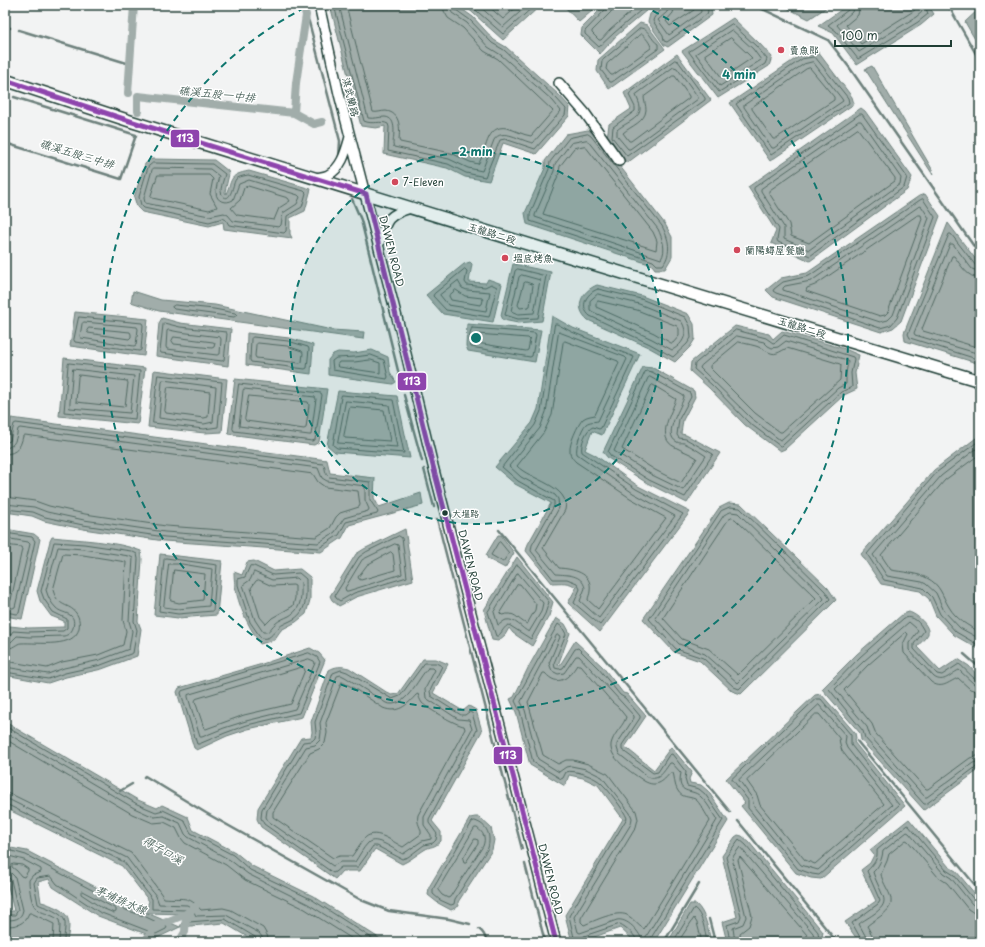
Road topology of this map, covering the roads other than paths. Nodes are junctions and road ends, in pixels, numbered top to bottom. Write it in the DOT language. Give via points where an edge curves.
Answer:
graph roads {
  1 [pos="318,5"];
  2 [pos="5,80"];
  3 [pos="559,83"];
  4 [pos="350,136"];
  5 [pos="619,162"];
  6 [pos="316,178"];
  7 [pos="366,194"];
  8 [pos="411,208"];
  9 [pos="379,245"];
  10 [pos="980,381"];
  11 [pos="556,942"];
  1 -- 4 [label="street, 淇武蘭路"];
  2 -- 6 [label="main road, 玉龍路二段"];
  3 -- 5 [label="street" via="585,113"];
  4 -- 6 [label="street" via="346,154 337,168 328,176"];
  4 -- 7 [label="street, 淇武蘭路"];
  6 -- 7 [label="main road, 玉龍路二段"];
  7 -- 8 [label="main road, 玉龍路二段"];
  7 -- 9 [label="street, DAWEN ROAD"];
  8 -- 9 [label="street" via="391,215 385,224"];
  8 -- 10 [label="main road, 玉龍路二段"];
  9 -- 11 [label="street, DAWEN ROAD" via="433,466"];
}
